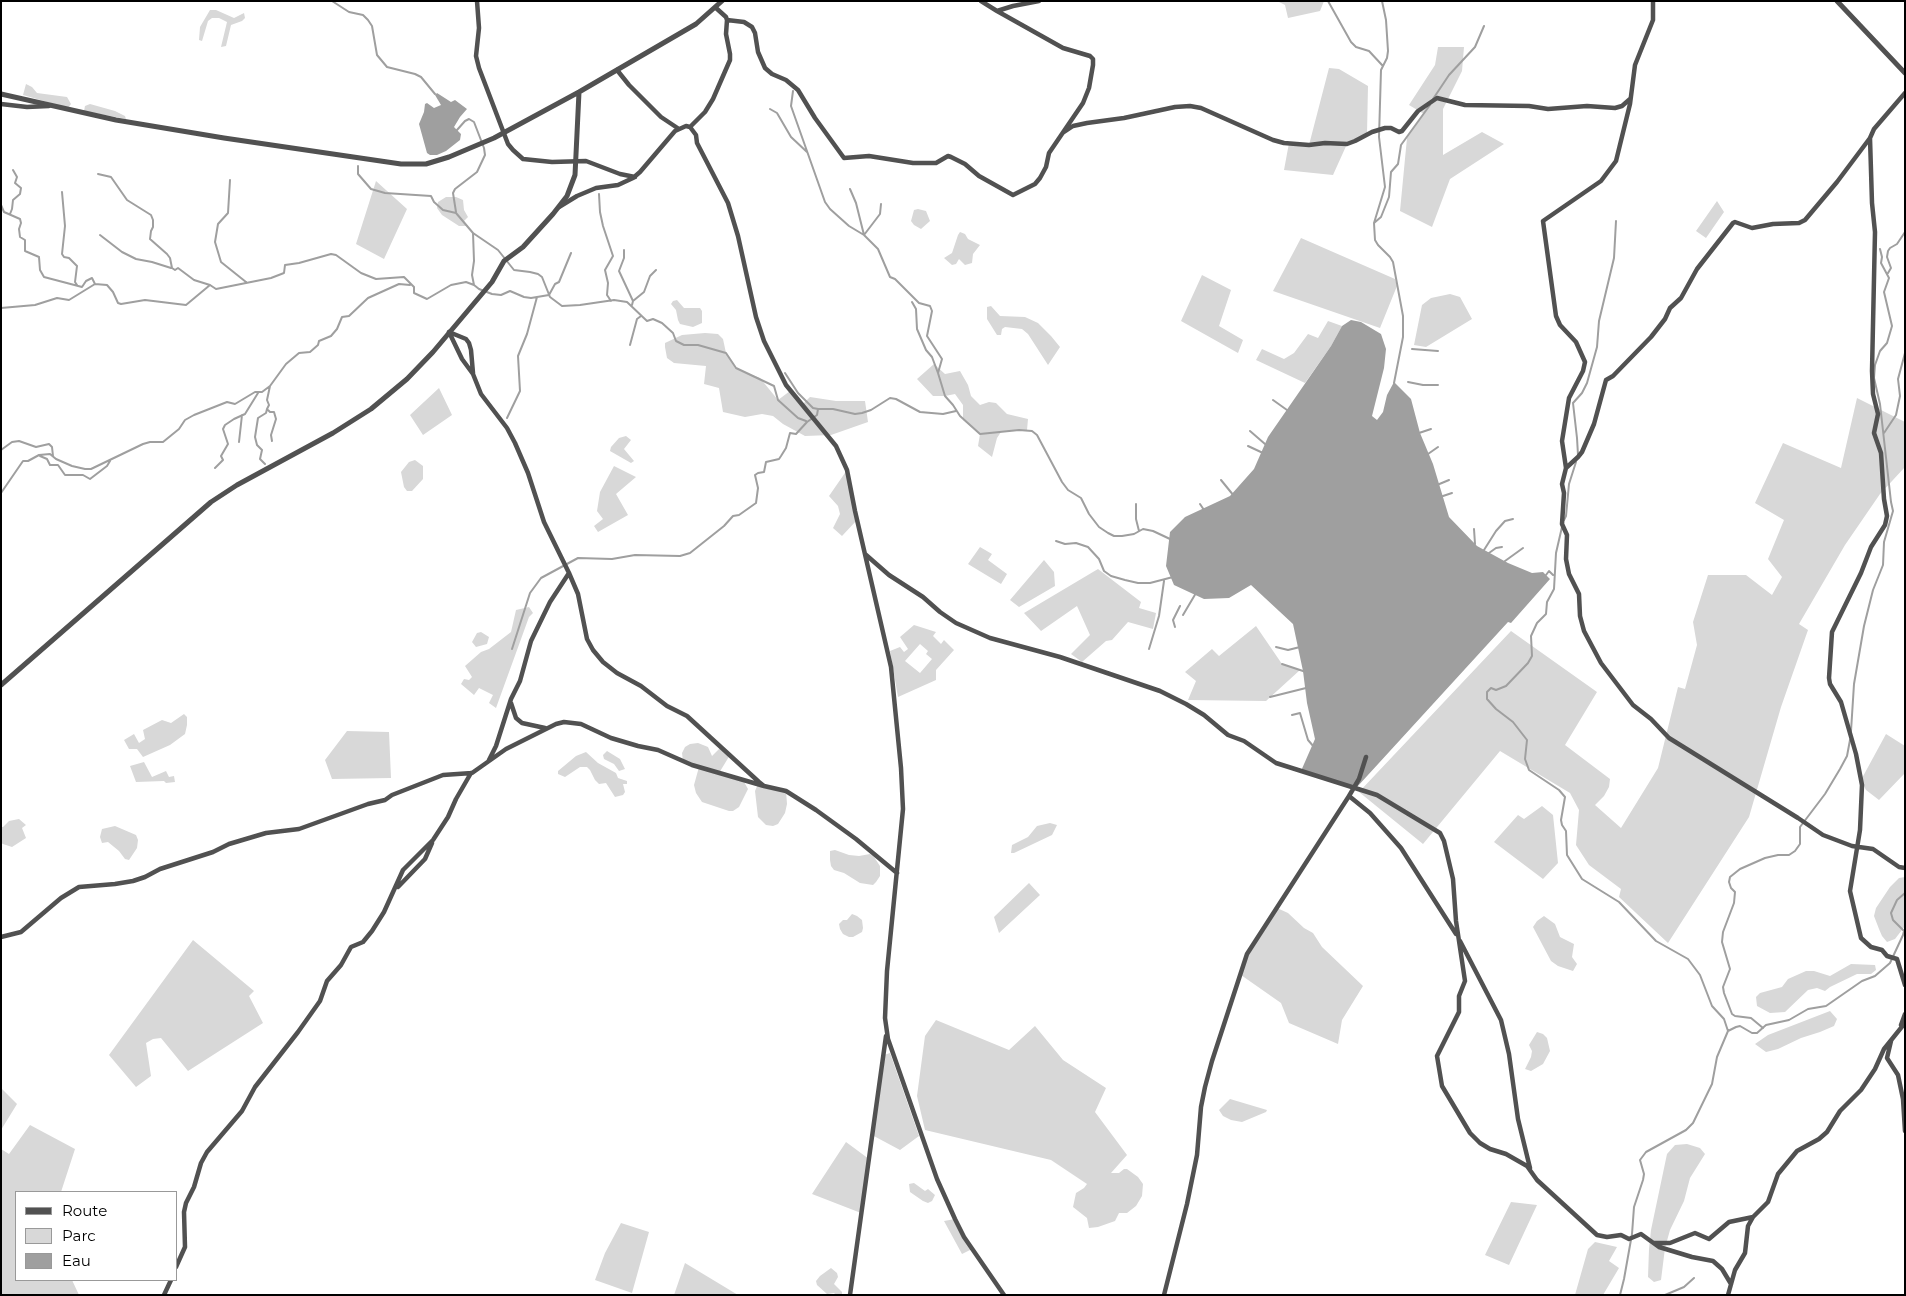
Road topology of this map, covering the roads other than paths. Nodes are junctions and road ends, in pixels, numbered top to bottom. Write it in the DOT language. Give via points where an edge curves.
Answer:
graph roads {
  1 [pos="477,1"];
  2 [pos="722,1"];
  3 [pos="981,1"];
  4 [pos="1039,1"];
  5 [pos="1654,1"];
  6 [pos="1837,1"];
  7 [pos="716,8"];
  8 [pos="997,11"];
  9 [pos="727,20"];
  10 [pos="617,70"];
  11 [pos="1905,73"];
  12 [pos="579,92"];
  13 [pos="1905,93"];
  14 [pos="1,94"];
  15 [pos="1631,96"];
  16 [pos="1,104"];
  17 [pos="50,106"];
  18 [pos="690,127"];
  19 [pos="679,129"];
  20 [pos="505,132"];
  21 [pos="1059,135"];
  22 [pos="1870,138"];
  23 [pos="576,160"];
  24 [pos="634,177"];
  25 [pos="558,208"];
  26 [pos="450,332"];
  27 [pos="473,374"];
  28 [pos="1566,468"];
  29 [pos="864,553"];
  30 [pos="570,572"];
  31 [pos="1,685"];
  32 [pos="511,699"];
  33 [pos="546,728"];
  34 [pos="1366,757"];
  35 [pos="488,761"];
  36 [pos="472,773"];
  37 [pos="764,786"];
  38 [pos="1354,788"];
  39 [pos="1349,796"];
  40 [pos="433,840"];
  41 [pos="1858,847"];
  42 [pos="1905,868"];
  43 [pos="897,874"];
  44 [pos="395,890"];
  45 [pos="1,937"];
  46 [pos="1459,938"];
  47 [pos="1905,984"];
  48 [pos="1905,1014"];
  49 [pos="1903,1025"];
  50 [pos="887,1032"];
  51 [pos="1891,1039"];
  52 [pos="1905,1131"];
  53 [pos="1531,1170"];
  54 [pos="1754,1217"];
  55 [pos="1654,1244"];
  56 [pos="178,1263"];
  57 [pos="170,1281"];
  58 [pos="1731,1284"];
  59 [pos="164,1295"];
  60 [pos="850,1295"];
  61 [pos="1004,1295"];
  62 [pos="1164,1295"];
  63 [pos="1728,1295"];
  1 -- 20 [label="street" via="476,56"];
  2 -- 7 [label="street"];
  3 -- 8 [label="street"];
  4 -- 8 [label="street"];
  5 -- 15 [label="street" via="1653,20 1635,65"];
  6 -- 11 [label="street"];
  7 -- 9 [label="street"];
  7 -- 10 [label="street" via="696,24"];
  8 -- 21 [label="street" via="1064,48 1093,58 1083,103"];
  9 -- 18 [label="street" via="730,60 713,99"];
  9 -- 21 [label="street" via="744,22 752,27 765,68 798,90 844,158 869,156 936,163 948,156 1013,196 1040,178"];
  10 -- 12 [label="street"];
  10 -- 19 [label="street" via="652,108"];
  12 -- 20 [label="street"];
  12 -- 23 [label="street"];
  13 -- 22 [label="street"];
  14 -- 17 [label="street"];
  15 -- 21 [label="street" via="1628,102 1615,108 1548,109 1465,105 1437,98 1418,111 1402,131 1385,128 1347,144 1284,143 1190,106 1073,126"];
  15 -- 28 [label="street" via="1616,162 1601,181 1543,221 1556,316 1576,342 1584,362 1565,414 1562,441"];
  16 -- 17 [label="street"];
  17 -- 20 [label="street" via="206,135 401,164 444,160"];
  18 -- 19 [label="street"];
  18 -- 29 [label="street" via="728,203 764,341 786,385 836,446 847,470"];
  19 -- 24 [label="street"];
  20 -- 23 [label="street" via="508,144 523,159"];
  22 -- 28 [label="street" via="1805,220 1752,228 1733,223 1697,269 1681,298 1670,308 1651,338 1606,380 1594,424 1582,452"];
  22 -- 41 [label="street" via="1875,232 1872,372 1878,414 1874,432 1881,453 1887,516 1886,525 1871,547 1832,632 1828,678 1841,702 1862,785"];
  23 -- 24 [label="street"];
  23 -- 25 [label="street" via="572,188"];
  24 -- 25 [label="street" via="618,185 596,188"];
  25 -- 26 [label="street" via="523,246 504,261 492,282"];
  26 -- 27 [label="street"];
  26 -- 27 [label="street" via="469,343"];
  26 -- 31 [label="street" via="407,379 371,409 211,502"];
  27 -- 30 [label="street" via="481,394 515,443 544,522"];
  28 -- 41 [label="street" via="1562,484 1562,524 1567,535 1569,574 1579,594 1584,631 1601,663 1633,705 1652,719 1669,738 1708,764 1823,835"];
  29 -- 38 [label="street" via="956,623 990,638 1060,657 1160,691 1204,715 1228,735 1244,741 1276,763"];
  29 -- 43 [label="street" via="891,667 903,809"];
  30 -- 32 [label="street" via="550,602 531,641 520,681"];
  30 -- 37 [label="street" via="593,650 617,673 687,716"];
  32 -- 33 [label="street" via="516,718 522,723"];
  32 -- 35 [label="street"];
  33 -- 35 [label="street"];
  33 -- 37 [label="street" via="572,722 611,738 658,750 692,765"];
  34 -- 38 [label="street"];
  35 -- 36 [label="street"];
  36 -- 40 [label="street"];
  36 -- 45 [label="street" via="443,775 385,800 299,829 266,833 229,844 139,879 79,887 21,932"];
  37 -- 43 [label="street" via="786,791 816,810 856,838"];
  38 -- 39 [label="street"];
  38 -- 46 [label="street" via="1377,795 1442,836 1453,879"];
  39 -- 46 [label="street" via="1370,813 1401,848"];
  39 -- 62 [label="street" via="1247,954 1208,1078 1201,1107 1194,1170"];
  40 -- 44 [label="street" via="425,859"];
  40 -- 44 [label="street" via="403,870"];
  41 -- 42 [label="street" via="1873,849 1898,867"];
  41 -- 47 [label="street" via="1850,891 1862,938 1871,948 1897,959"];
  43 -- 50 [label="street" via="886,971"];
  44 -- 56 [label="street" via="372,930 363,942 351,947 327,981 320,1001 309,1017 255,1087 242,1112 201,1163 186,1203 185,1247"];
  46 -- 53 [label="street" via="1501,1020 1518,1119"];
  46 -- 53 [label="street" via="1465,981 1459,996 1459,1012 1437,1052 1440,1081 1467,1128 1480,1143"];
  48 -- 49 [label="street"];
  49 -- 51 [label="street"];
  50 -- 60 [label="street"];
  50 -- 61 [label="street" via="937,1179 964,1237"];
  51 -- 52 [label="street" via="1887,1058 1898,1075"];
  51 -- 54 [label="street" via="1862,1090 1840,1111 1823,1136 1797,1152 1778,1174 1765,1206"];
  53 -- 55 [label="street" via="1536,1180 1597,1235 1621,1235 1629,1239 1641,1234"];
  54 -- 55 [label="street" via="1730,1222 1709,1239 1694,1233 1670,1243"];
  54 -- 58 [label="street" via="1748,1226 1745,1253"];
  55 -- 58 [label="street" via="1713,1261"];
  57 -- 59 [label="street"];
  58 -- 63 [label="street"];
}
